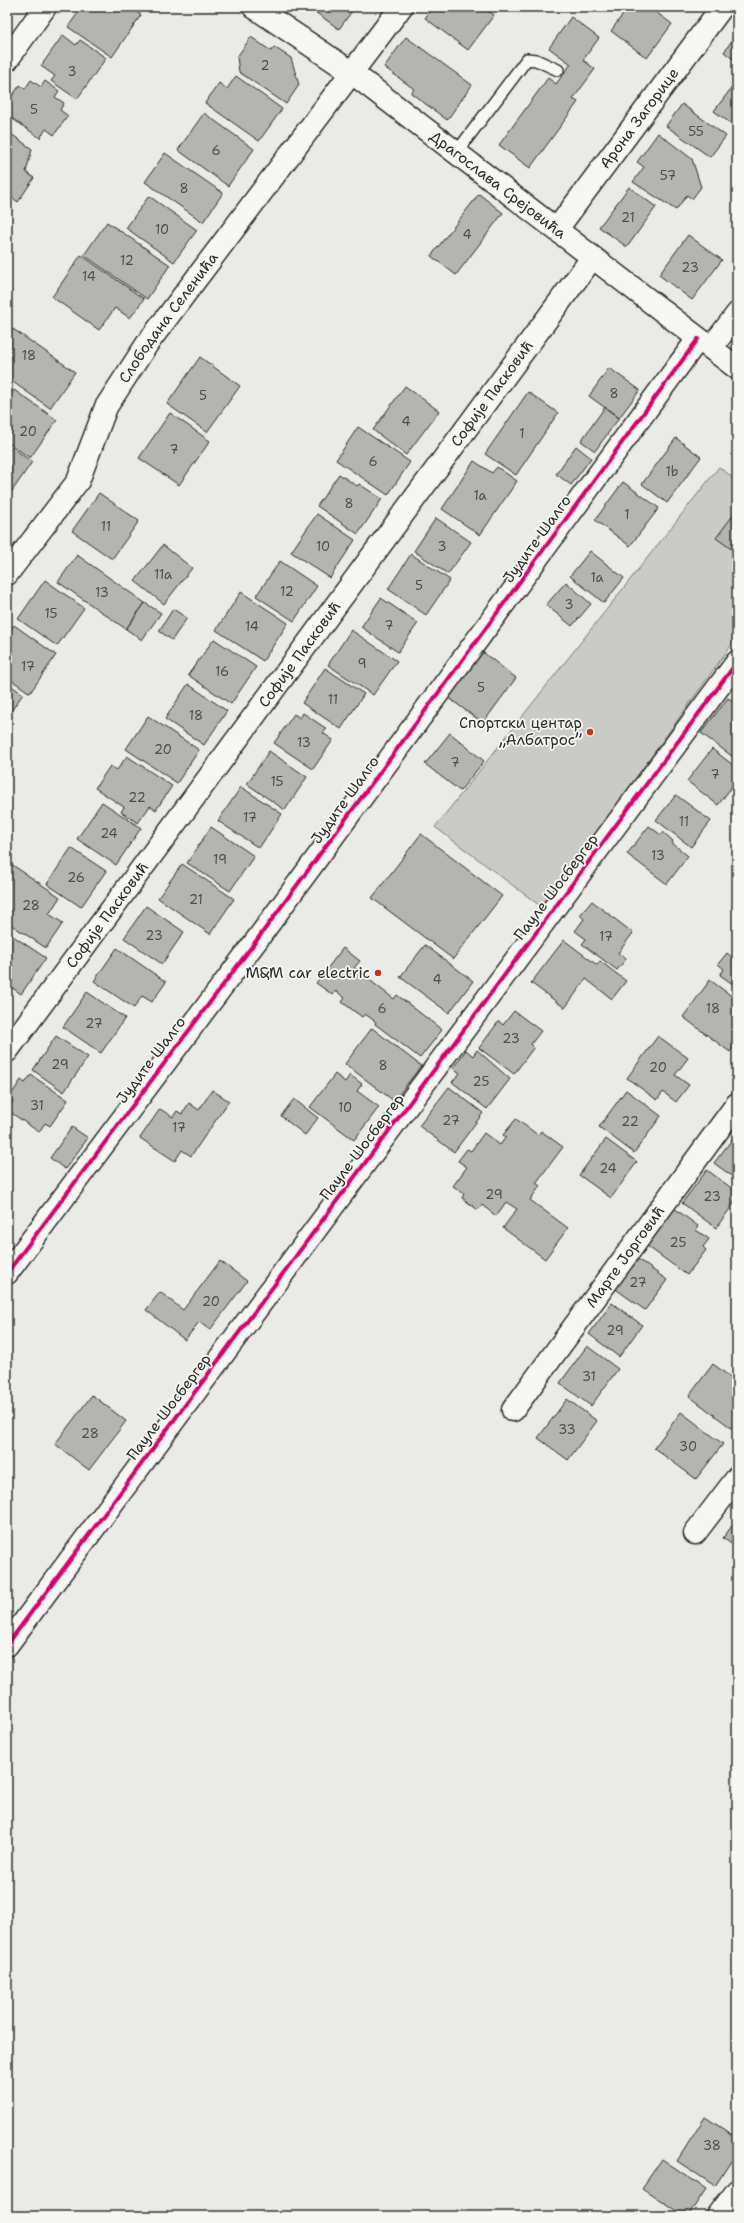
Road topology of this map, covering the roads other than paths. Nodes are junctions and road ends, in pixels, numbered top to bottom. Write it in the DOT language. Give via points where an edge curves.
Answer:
graph roads {
  1 [pos="45,7"];
  2 [pos="254,7"];
  3 [pos="401,7"];
  4 [pos="722,7"];
  5 [pos="7,60"];
  6 [pos="558,70"];
  7 [pos="351,72"];
  8 [pos="456,153"];
  9 [pos="557,229"];
  10 [pos="592,258"];
  11 [pos="737,314"];
  12 [pos="705,343"];
  13 [pos="737,368"];
  14 [pos="7,574"];
  15 [pos="737,662"];
  16 [pos="7,1051"];
  17 [pos="737,1104"];
  18 [pos="7,1272"];
  19 [pos="513,1410"];
  20 [pos="737,1478"];
  21 [pos="695,1533"];
  22 [pos="7,1645"];
  23 [pos="737,2191"];
  24 [pos="718,2216"];
  1 -- 5 [label="street"];
  2 -- 7 [label="street, Драгослава Срејовића"];
  3 -- 7 [label="street, Слободана Селенића"];
  4 -- 9 [label="street, Арона Загорице"];
  6 -- 8 [label="lane" via="536,60 527,59"];
  7 -- 8 [label="street, Драгослава Срејовића"];
  7 -- 14 [label="street, Слободана Селенића" via="147,344 106,407 78,481"];
  8 -- 9 [label="street, Драгослава Срејовића"];
  9 -- 10 [label="street, Драгослава Срејовића"];
  10 -- 12 [label="street, Драгослава Срејовића"];
  10 -- 16 [label="street, Софије Пасковић"];
  11 -- 12 [label="street, Јудите Шалго"];
  12 -- 13 [label="street, Драгослава Срејовића"];
  12 -- 18 [label="street, Јудите Шалго"];
  15 -- 22 [label="street, Пауле Шосбергер"];
  17 -- 19 [label="street, Марте Јорговић"];
  20 -- 21 [label="street"];
  23 -- 24 [label="street"];
}
